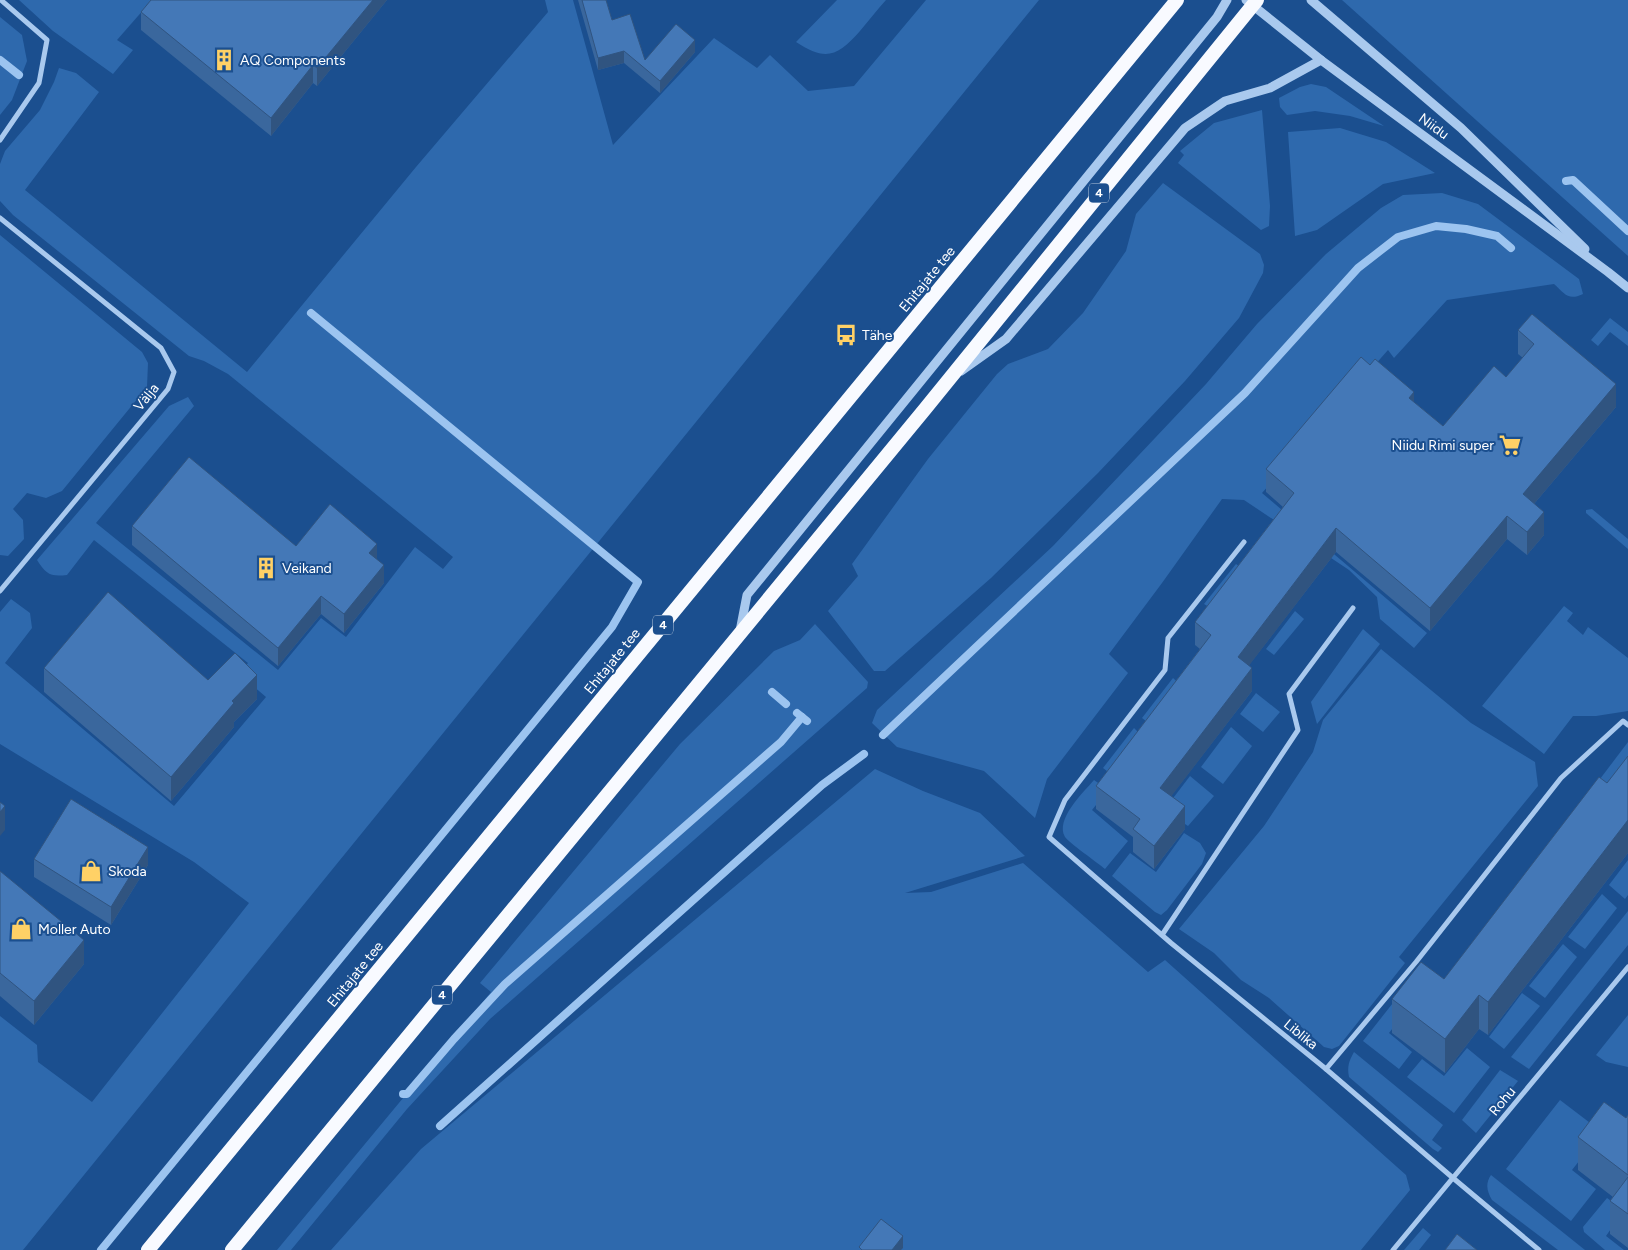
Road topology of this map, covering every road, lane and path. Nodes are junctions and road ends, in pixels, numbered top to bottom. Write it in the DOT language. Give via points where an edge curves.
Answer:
graph roads {
  1 [pos="1,0"];
  2 [pos="1178,0"];
  3 [pos="1227,0"];
  4 [pos="1311,0"];
  5 [pos="1252,2"];
  6 [pos="1321,60"];
  7 [pos="0,140"];
  8 [pos="0,218"];
  9 [pos="1608,272"];
  10 [pos="1628,288"];
  11 [pos="947,380"];
  12 [pos="1244,542"];
  13 [pos="0,591"];
  14 [pos="1353,608"];
  15 [pos="739,634"];
  16 [pos="1628,725"];
  17 [pos="1162,935"];
  18 [pos="1628,967"];
  19 [pos="1326,1069"];
  20 [pos="1453,1178"];
  21 [pos="148,1250"];
  22 [pos="232,1250"];
  23 [pos="1393,1250"];
  24 [pos="1539,1250"];
  1 -- 7 [label="street" via="47,40 39,83"];
  2 -- 21 [label="highway, Ehitajate tee / 4"];
  3 -- 15 [label="street" via="1217,17 747,595"];
  4 -- 9 [label="street, Niidu" via="1461,128"];
  5 -- 6 [label="street, Niidu"];
  5 -- 11 [label="highway, 4"];
  6 -- 9 [label="street, Niidu"];
  6 -- 11 [label="street" via="1270,88 1225,101 1185,128 1006,340"];
  8 -- 13 [label="street, Välja" via="161,348 174,372 168,389"];
  9 -- 10 [label="street, Niidu"];
  11 -- 15 [label="highway, 4"];
  12 -- 17 [label="street, Liblika" via="1168,638 1165,670 1065,800 1049,837"];
  14 -- 17 [label="street" via="1288,694 1298,730"];
  15 -- 22 [label="highway, 4"];
  16 -- 19 [label="street" via="1623,721 1561,778 1416,962"];
  17 -- 19 [label="street, Liblika"];
  18 -- 20 [label="street, Rohu"];
  19 -- 20 [label="street, Liblika"];
  20 -- 23 [label="street, Rohu"];
  20 -- 24 [label="street, Liblika"];
}
